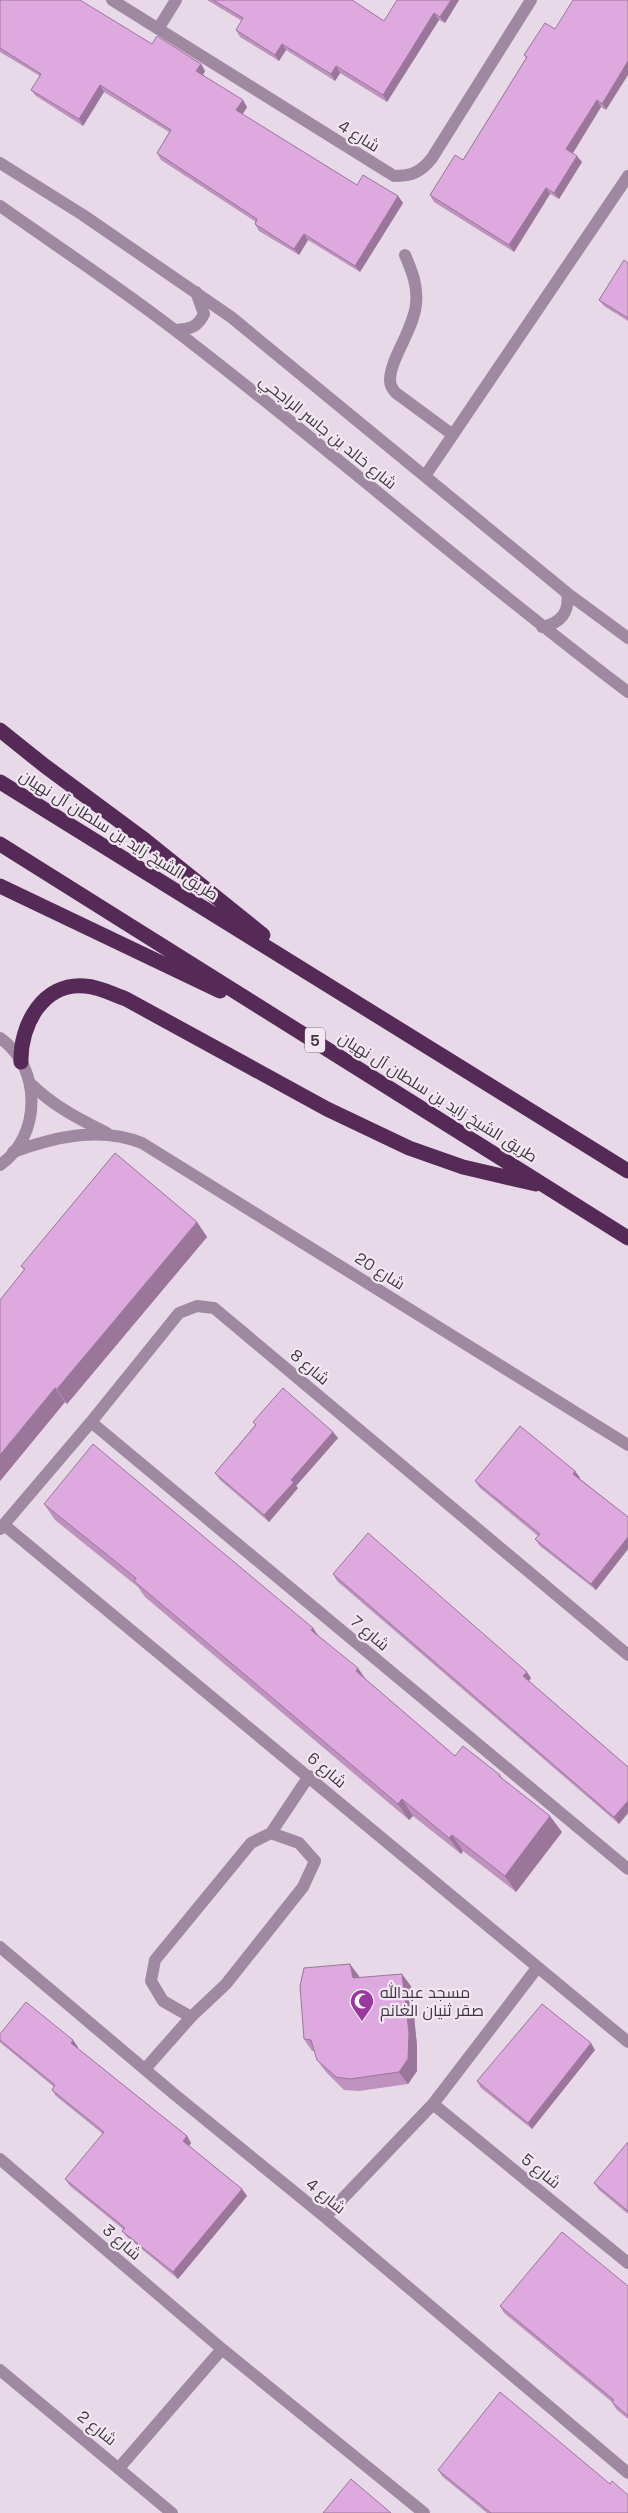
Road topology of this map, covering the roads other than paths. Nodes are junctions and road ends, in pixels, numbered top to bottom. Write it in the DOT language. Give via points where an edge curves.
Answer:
graph roads {
  1 [pos="112,0"];
  2 [pos="176,0"];
  3 [pos="531,0"];
  4 [pos="158,29"];
  5 [pos="0,162"];
  6 [pos="628,176"];
  7 [pos="0,206"];
  8 [pos="405,255"];
  9 [pos="196,292"];
  10 [pos="175,330"];
  11 [pos="453,436"];
  12 [pos="424,476"];
  13 [pos="567,592"];
  14 [pos="542,627"];
  15 [pos="628,638"];
  16 [pos="628,692"];
  17 [pos="0,730"];
  18 [pos="0,782"];
  19 [pos="0,844"];
  20 [pos="0,886"];
  21 [pos="313,975"];
  22 [pos="284,1021"];
  23 [pos="0,1038"];
  24 [pos="21,1062"];
  25 [pos="30,1083"];
  26 [pos="110,1134"];
  27 [pos="14,1152"];
  28 [pos="0,1165"];
  29 [pos="628,1171"];
  30 [pos="547,1186"];
  31 [pos="628,1238"];
  32 [pos="91,1422"];
  33 [pos="628,1445"];
  34 [pos="2,1527"];
  35 [pos="628,1655"];
  36 [pos="309,1776"];
  37 [pos="271,1833"];
  38 [pos="627,1865"];
  39 [pos="0,1947"];
  40 [pos="537,1968"];
  41 [pos="191,2016"];
  42 [pos="628,2042"];
  43 [pos="145,2069"];
  44 [pos="432,2104"];
  45 [pos="0,2159"];
  46 [pos="325,2217"];
  47 [pos="628,2263"];
  48 [pos="222,2349"];
  49 [pos="0,2370"];
  50 [pos="119,2468"];
  51 [pos="628,2473"];
  52 [pos="172,2513"];
  53 [pos="424,2513"];
  1 -- 4 [label="street, شارع 4"];
  2 -- 4 [label="street"];
  3 -- 4 [label="street, شارع 4" via="432,158 423,169 410,176 394,176 381,169"];
  5 -- 9 [label="street, شارع خالد بن جاسر الراجحي"];
  6 -- 11 [label="street"];
  7 -- 10 [label="street, شارع خالد بن جاسر الراجحي"];
  8 -- 11 [label="street" via="416,283 416,305 390,384 396,393"];
  9 -- 10 [label="street" via="204,314 200,323 191,329"];
  9 -- 12 [label="street, شارع خالد بن جاسر الراجحي" via="231,317"];
  10 -- 14 [label="street, شارع خالد بن جاسر الراجحي"];
  11 -- 12 [label="street"];
  12 -- 13 [label="street, شارع خالد بن جاسر الراجحي"];
  13 -- 14 [label="street" via="566,614 557,622"];
  13 -- 15 [label="street, شارع خالد بن جاسر الراجحي"];
  14 -- 16 [label="street, شارع خالد بن جاسر الراجحي"];
  17 -- 21 [label="highway" via="145,840"];
  18 -- 21 [label="highway, طريق الشيخ زايد بن سلطان آل نهيان"];
  19 -- 22 [label="highway, طريق الشيخ زايد بن سلطان آل نهيان / 5"];
  20 -- 22 [label="highway"];
  21 -- 29 [label="highway, طريق الشيخ زايد بن سلطان آل نهيان"];
  22 -- 30 [label="highway, طريق الشيخ زايد بن سلطان آل نهيان / 5"];
  23 -- 24 [label="street"];
  24 -- 25 [label="street"];
  24 -- 30 [label="highway" via="24,1030 40,1006 66,987 93,987 126,1000 327,1109 408,1148 464,1167"];
  25 -- 26 [label="street, شارع 20" via="63,1111"];
  25 -- 27 [label="street" via="31,1115 22,1141"];
  26 -- 27 [label="street, شارع 20" via="65,1137"];
  26 -- 33 [label="street, شارع 20" via="130,1138 160,1153"];
  27 -- 28 [label="street"];
  30 -- 31 [label="highway, طريق الشيخ زايد بن سلطان آل نهيان / 5"];
  32 -- 34 [label="street, شارع 8"];
  32 -- 35 [label="street, شارع 8" via="179,1313 197,1306 214,1308"];
  32 -- 38 [label="street, شارع 7"];
  34 -- 36 [label="street, شارع 6"];
  36 -- 37 [label="street"];
  36 -- 40 [label="street, شارع 6"];
  37 -- 41 [label="street" via="251,1843 155,1960 151,1980 163,2001"];
  37 -- 41 [label="street" via="299,1843 315,1861 303,1887 232,1977"];
  39 -- 43 [label="street, شارع 4"];
  40 -- 42 [label="street, شارع 6"];
  40 -- 44 [label="street"];
  41 -- 43 [label="street"];
  43 -- 46 [label="street, شارع 4"];
  44 -- 46 [label="street"];
  44 -- 47 [label="street, شارع 5"];
  45 -- 48 [label="street, شارع 3"];
  46 -- 51 [label="street, شارع 4"];
  48 -- 50 [label="street"];
  48 -- 53 [label="street, شارع 3"];
  49 -- 50 [label="street, شارع 2"];
  50 -- 52 [label="street, شارع 2"];
}
